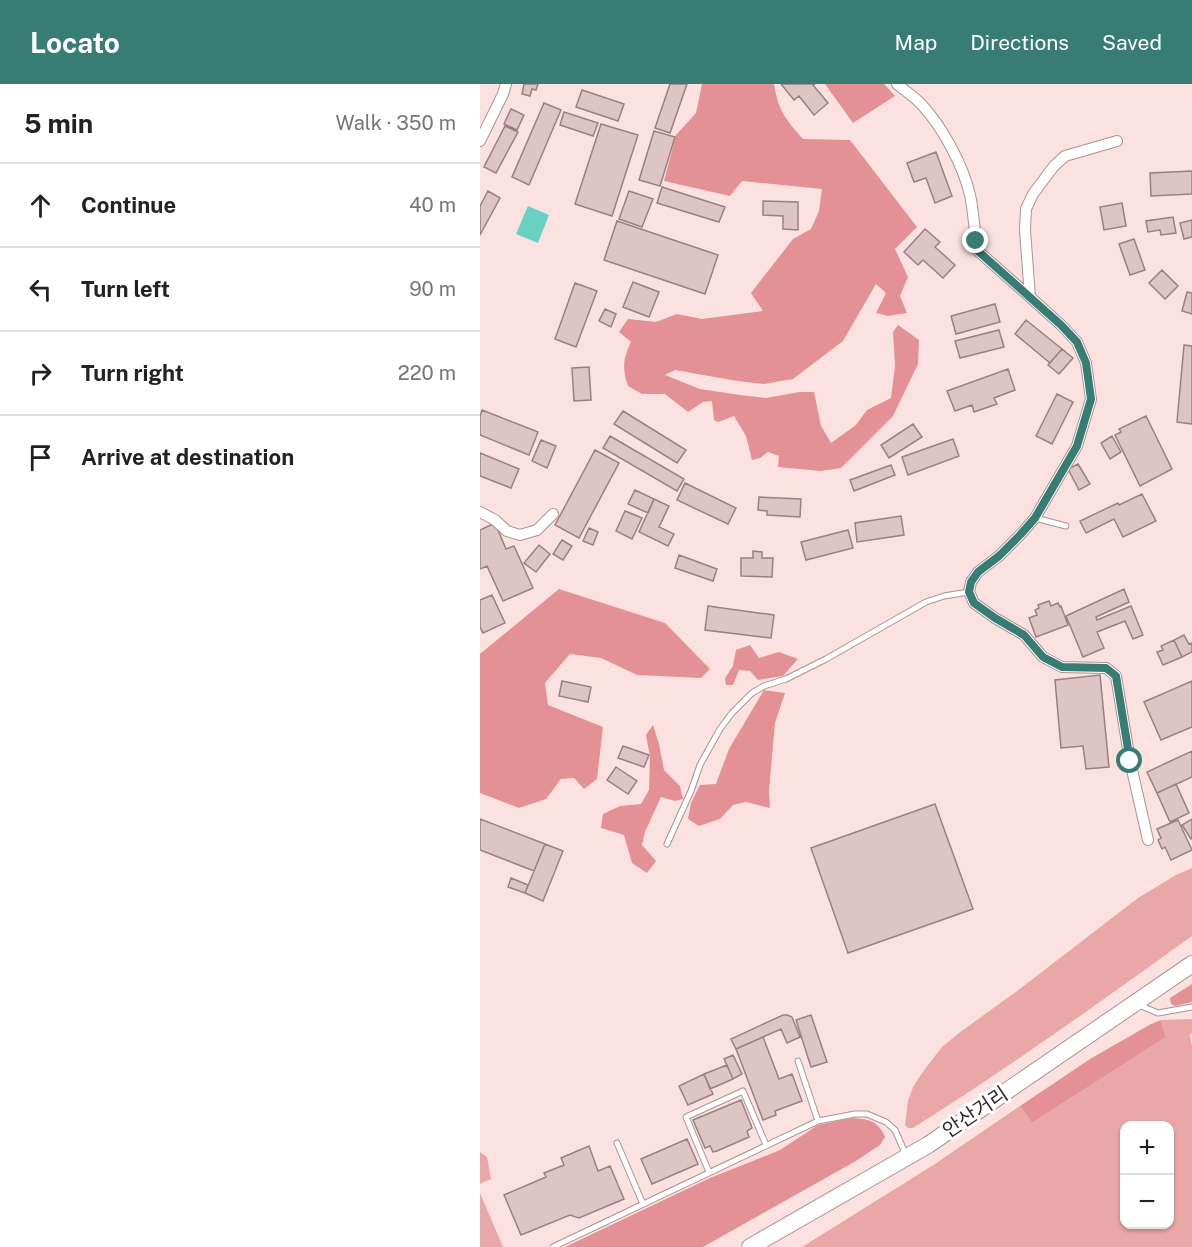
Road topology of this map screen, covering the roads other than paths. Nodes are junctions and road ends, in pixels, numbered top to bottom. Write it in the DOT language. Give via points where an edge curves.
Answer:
graph roads {
  1 [pos="506,84"];
  2 [pos="897,84"];
  3 [pos="480,141"];
  4 [pos="1117,141"];
  5 [pos="1029,297"];
  6 [pos="480,512"];
  7 [pos="553,514"];
  8 [pos="1035,518"];
  9 [pos="1066,526"];
  10 [pos="969,592"];
  11 [pos="1148,840"];
  12 [pos="667,844"];
  13 [pos="1192,964"];
  14 [pos="1135,1003"];
  15 [pos="1192,1007"];
  16 [pos="798,1061"];
  17 [pos="818,1121"];
  18 [pos="617,1143"];
  19 [pos="766,1145"];
  20 [pos="907,1156"];
  21 [pos="710,1172"];
  22 [pos="643,1203"];
  23 [pos="553,1247"];
  24 [pos="750,1247"];
  1 -- 3 [label="street"];
  2 -- 5 [label="street" via="921,104 954,153 970,195 978,251"];
  4 -- 5 [label="street" via="1065,156 1033,194 1026,209 1025,231"];
  5 -- 8 [label="street" via="1077,342 1086,363 1091,399 1077,446"];
  6 -- 7 [label="street" via="507,531 520,535 537,530"];
  8 -- 9 [label="lane"];
  8 -- 10 [label="street" via="978,572"];
  10 -- 11 [label="street" via="974,603 1024,635 1043,657 1062,667 1106,668 1116,676"];
  10 -- 12 [label="lane" via="926,602 826,659 752,693 720,729 700,765"];
  13 -- 14 [label="main road, 안산거리"];
  14 -- 15 [label="lane" via="1158,1013"];
  14 -- 20 [label="main road, 안산거리"];
  16 -- 17 [label="lane"];
  17 -- 19 [label="lane"];
  17 -- 20 [label="lane" via="867,1114 895,1130"];
  18 -- 22 [label="lane"];
  19 -- 21 [label="lane"];
  19 -- 21 [label="lane" via="743,1091 686,1117"];
  20 -- 24 [label="main road, 안산거리"];
  21 -- 22 [label="lane"];
  22 -- 23 [label="lane"];
}
